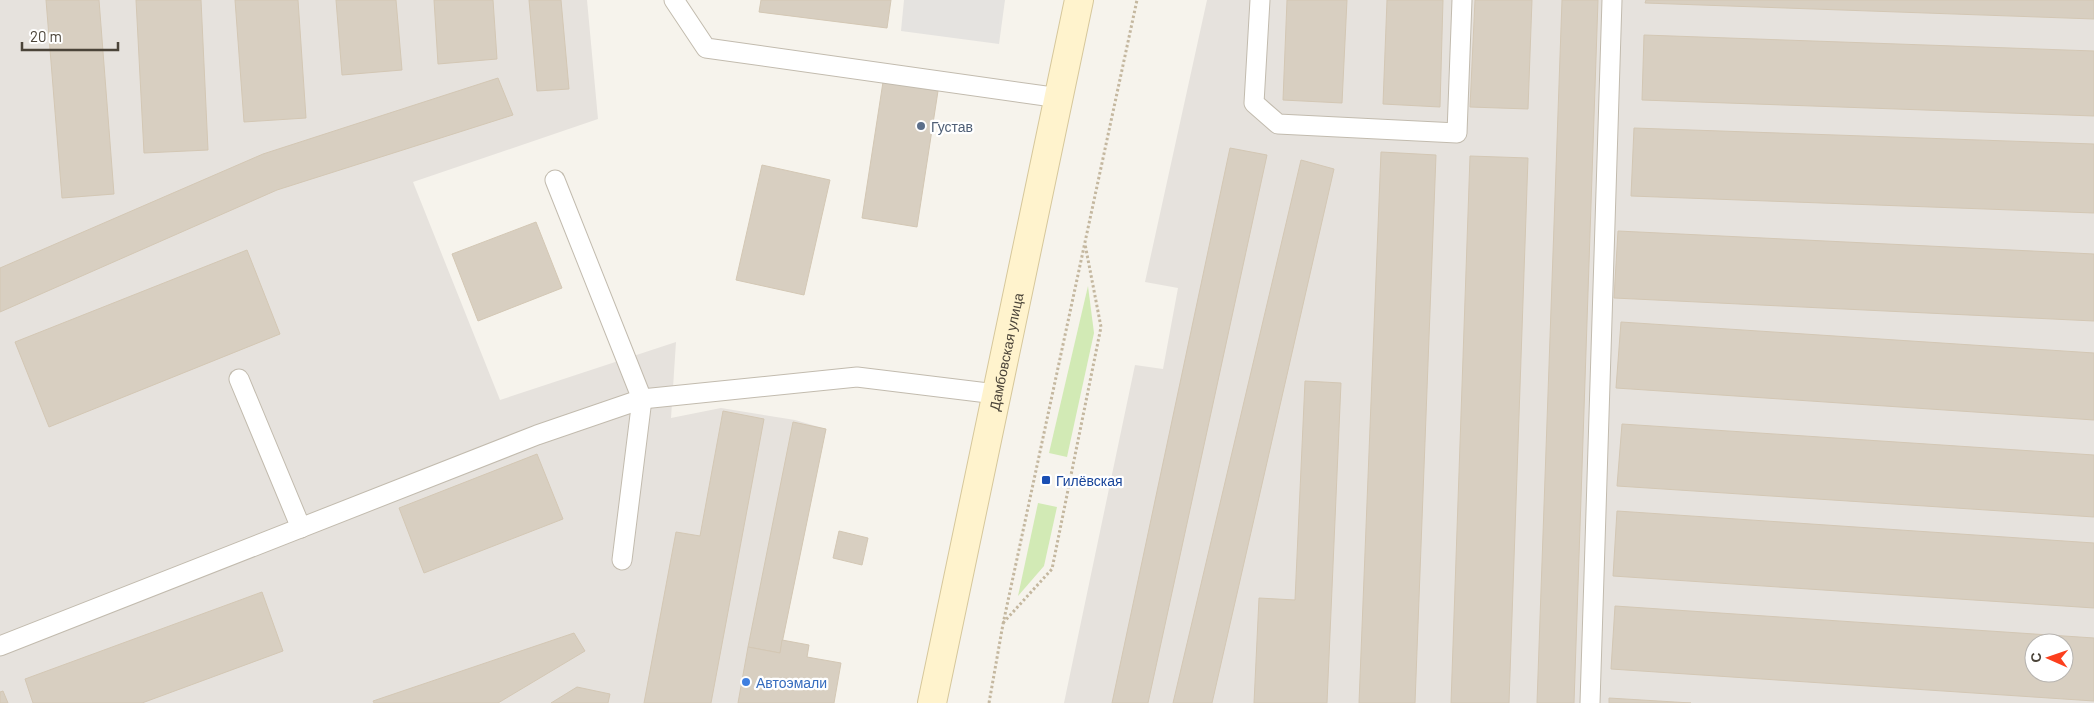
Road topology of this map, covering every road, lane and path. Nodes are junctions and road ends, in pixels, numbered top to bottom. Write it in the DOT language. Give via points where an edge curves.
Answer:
graph roads {
  1 [pos="674,0"];
  2 [pos="1079,0"];
  3 [pos="1137,0"];
  4 [pos="1260,0"];
  5 [pos="1462,0"];
  6 [pos="1612,0"];
  7 [pos="1060,98"];
  8 [pos="555,180"];
  9 [pos="1084,243"];
  10 [pos="239,379"];
  11 [pos="996,394"];
  12 [pos="642,399"];
  13 [pos="300,528"];
  14 [pos="622,560"];
  15 [pos="1003,624"];
  16 [pos="0,646"];
  17 [pos="932,703"];
  18 [pos="989,703"];
  19 [pos="1590,703"];
  1 -- 7 [label="lane" via="706,48"];
  2 -- 7 [label="main road, Дамбовская улица"];
  3 -- 9 [label="path"];
  4 -- 5 [label="lane" via="1254,103 1278,124 1456,133"];
  6 -- 19 [label="lane"];
  7 -- 11 [label="main road, Дамбовская улица"];
  8 -- 12 [label="lane"];
  9 -- 15 [label="path"];
  9 -- 15 [label="path" via="1101,327 1052,568"];
  10 -- 13 [label="lane"];
  11 -- 12 [label="lane" via="857,377"];
  11 -- 17 [label="main road, Дамбовская улица"];
  12 -- 13 [label="lane" via="537,435"];
  12 -- 14 [label="lane"];
  13 -- 16 [label="lane"];
  15 -- 18 [label="path"];
}
